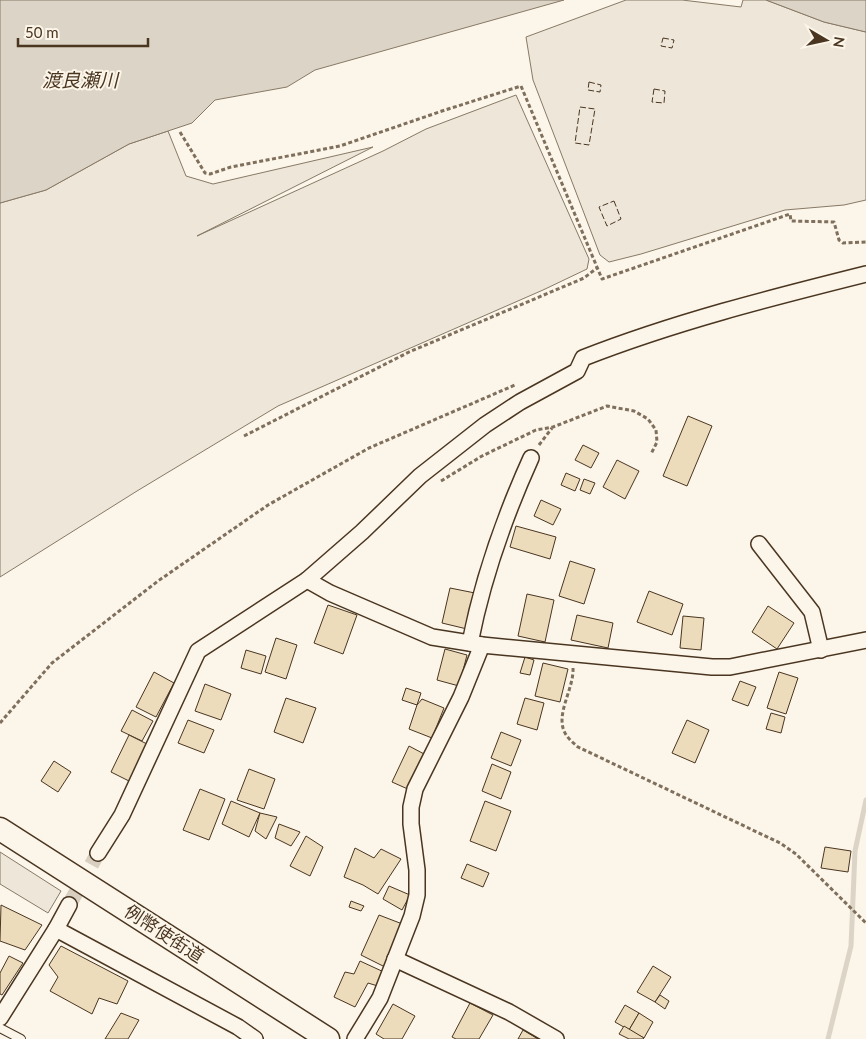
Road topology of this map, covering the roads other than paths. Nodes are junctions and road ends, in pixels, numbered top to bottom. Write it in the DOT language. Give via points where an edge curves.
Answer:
graph roads {
  1 [pos="866,274"];
  2 [pos="531,458"];
  3 [pos="759,544"];
  4 [pos="307,580"];
  5 [pos="866,640"];
  6 [pos="476,644"];
  7 [pos="821,650"];
  8 [pos="0,829"];
  9 [pos="98,853"];
  10 [pos="69,905"];
  11 [pos="56,929"];
  12 [pos="395,959"];
  13 [pos="0,1018"];
  14 [pos="0,1028"];
  15 [pos="21,1039"];
  16 [pos="255,1039"];
  17 [pos="328,1039"];
  18 [pos="355,1039"];
  19 [pos="556,1039"];
  1 -- 4 [label="street" via="685,322 583,358 577,371 513,406 420,476"];
  2 -- 6 [label="street" via="491,556"];
  3 -- 7 [label="street" via="812,612"];
  4 -- 6 [label="street" via="432,637"];
  4 -- 9 [label="street" via="198,651 122,815"];
  5 -- 7 [label="street"];
  6 -- 7 [label="street" via="730,667"];
  6 -- 12 [label="street" via="461,697 415,789 411,808 417,895"];
  8 -- 17 [label="main road, 例幣使街道"];
  10 -- 11 [label="street"];
  11 -- 13 [label="street"];
  11 -- 16 [label="street"];
  12 -- 18 [label="street" via="380,998"];
  12 -- 19 [label="street" via="509,1012"];
  14 -- 15 [label="lane"];
}
